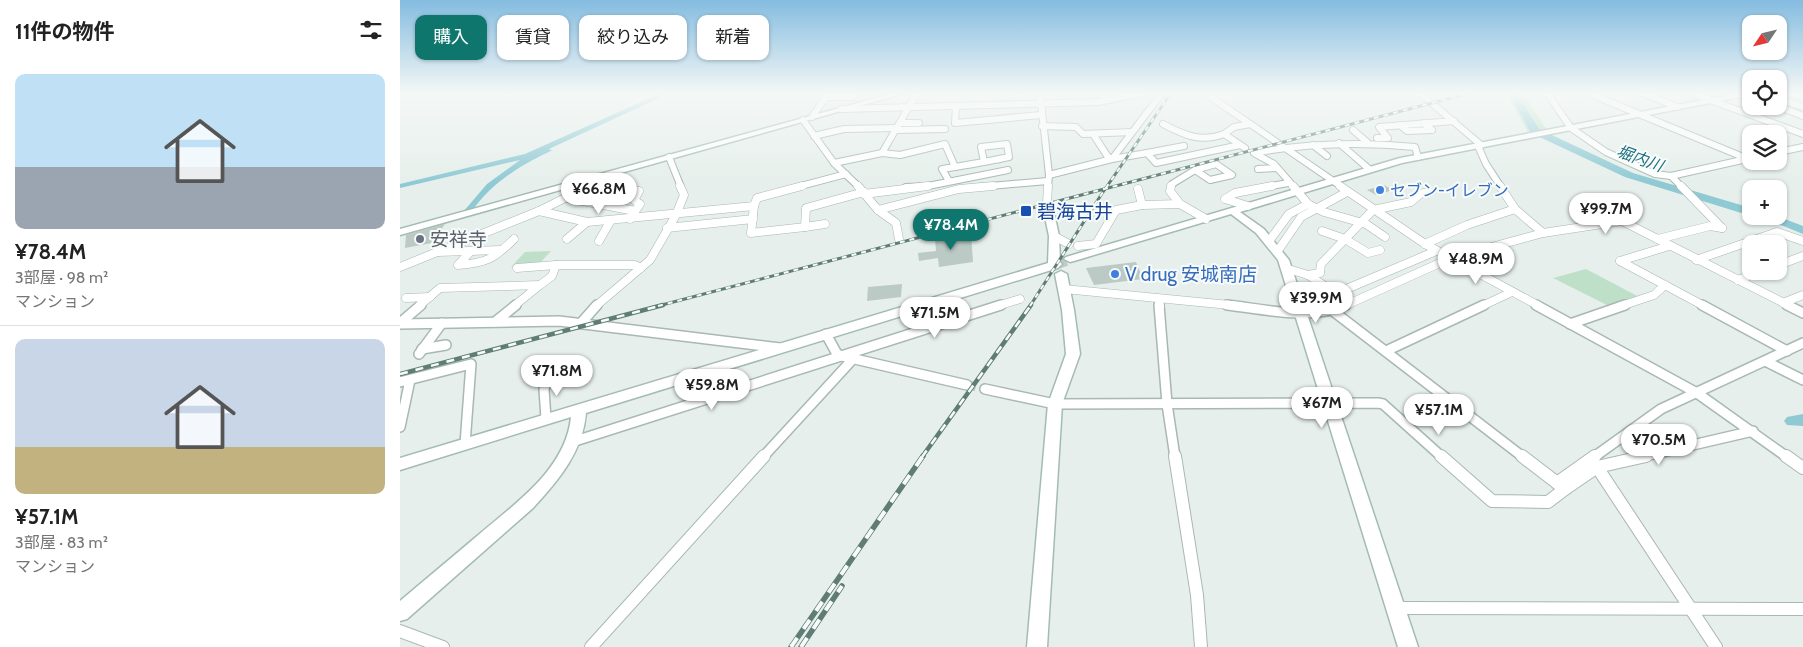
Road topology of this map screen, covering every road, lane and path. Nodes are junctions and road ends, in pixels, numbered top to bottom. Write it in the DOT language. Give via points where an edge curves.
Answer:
graph roads {
  1 [pos="793,123"];
  2 [pos="809,123"];
  3 [pos="900,123"];
  4 [pos="918,123"];
  5 [pos="1139,123"];
  6 [pos="1422,123"];
  7 [pos="1424,123"];
  8 [pos="1456,123"];
  9 [pos="1569,123"];
  10 [pos="1596,123"];
  11 [pos="1665,123"];
  12 [pos="1774,123"];
  13 [pos="1162,124"];
  14 [pos="1250,124"];
  15 [pos="1400,125"];
  16 [pos="1042,126"];
  17 [pos="898,127"];
  18 [pos="944,128"];
  19 [pos="1572,128"];
  20 [pos="1353,130"];
  21 [pos="1132,132"];
  22 [pos="1093,134"];
  23 [pos="1224,134"];
  24 [pos="1803,134"];
  25 [pos="814,136"];
  26 [pos="1364,140"];
  27 [pos="1339,144"];
  28 [pos="1313,145"];
  29 [pos="1184,146"];
  30 [pos="1480,146"];
  31 [pos="1284,147"];
  32 [pos="1803,147"];
  33 [pos="1787,150"];
  34 [pos="1147,152"];
  35 [pos="1742,155"];
  36 [pos="884,156"];
  37 [pos="1326,156"];
  38 [pos="668,157"];
  39 [pos="1418,157"];
  40 [pos="1112,159"];
  41 [pos="1742,160"];
  42 [pos="984,162"];
  43 [pos="834,164"];
  44 [pos="955,167"];
  45 [pos="1277,168"];
  46 [pos="1258,169"];
  47 [pos="1369,169"];
  48 [pos="1008,170"];
  49 [pos="1195,170"];
  50 [pos="846,174"];
  51 [pos="1672,176"];
  52 [pos="1048,178"];
  53 [pos="1331,180"];
  54 [pos="597,181"];
  55 [pos="949,181"];
  56 [pos="1288,183"];
  57 [pos="1138,189"];
  58 [pos="1296,191"];
  59 [pos="1347,192"];
  60 [pos="1429,192"];
  61 [pos="864,193"];
  62 [pos="568,198"];
  63 [pos="1047,203"];
  64 [pos="1142,204"];
  65 [pos="1180,204"];
  66 [pos="1308,204"];
  67 [pos="754,206"];
  68 [pos="1248,206"];
  69 [pos="1318,209"];
  70 [pos="1515,209"];
  71 [pos="878,210"];
  72 [pos="1373,210"];
  73 [pos="539,211"];
  74 [pos="636,211"];
  75 [pos="1233,211"];
  76 [pos="676,215"];
  77 [pos="630,219"];
  78 [pos="753,219"];
  79 [pos="1206,219"];
  80 [pos="612,220"];
  81 [pos="587,222"];
  82 [pos="1360,222"];
  83 [pos="825,224"];
  84 [pos="805,227"];
  85 [pos="667,228"];
  86 [pos="1322,231"];
  87 [pos="400,232"];
  88 [pos="1542,233"];
  89 [pos="1054,236"];
  90 [pos="1385,237"];
  91 [pos="899,238"];
  92 [pos="514,239"];
  93 [pos="566,239"];
  94 [pos="1345,239"];
  95 [pos="1658,239"];
  96 [pos="1803,241"];
  97 [pos="599,242"];
  98 [pos="1069,244"];
  99 [pos="1425,244"];
  100 [pos="1078,246"];
  101 [pos="1273,246"];
  102 [pos="1669,246"];
  103 [pos="503,250"];
  104 [pos="1380,250"];
  105 [pos="472,251"];
  106 [pos="1436,251"];
  107 [pos="434,252"];
  108 [pos="1803,256"];
  109 [pos="1451,258"];
  110 [pos="1070,259"];
  111 [pos="1696,260"];
  112 [pos="1787,262"];
  113 [pos="556,266"];
  114 [pos="400,267"];
  115 [pos="1056,267"];
  116 [pos="517,268"];
  117 [pos="641,268"];
  118 [pos="1285,268"];
  119 [pos="1308,275"];
  120 [pos="1742,278"];
  121 [pos="1738,280"];
  122 [pos="540,285"];
  123 [pos="1665,285"];
  124 [pos="1064,288"];
  125 [pos="1512,292"];
  126 [pos="1336,293"];
  127 [pos="1803,295"];
  128 [pos="430,297"];
  129 [pos="406,298"];
  130 [pos="1020,299"];
  131 [pos="1159,300"];
  132 [pos="1351,303"];
  133 [pos="1783,303"];
  134 [pos="1333,311"];
  135 [pos="1299,312"];
  136 [pos="1803,313"];
  137 [pos="495,322"];
  138 [pos="400,323"];
  139 [pos="442,323"];
  140 [pos="581,323"];
  141 [pos="1570,324"];
  142 [pos="826,334"];
  143 [pos="1803,344"];
  144 [pos="446,345"];
  145 [pos="781,348"];
  146 [pos="1386,351"];
  147 [pos="1787,351"];
  148 [pos="847,358"];
  149 [pos="1767,362"];
  150 [pos="550,372"];
  151 [pos="1803,380"];
  152 [pos="405,381"];
  153 [pos="967,385"];
  154 [pos="985,389"];
  155 [pos="1697,393"];
  156 [pos="1329,402"];
  157 [pos="1055,404"];
  158 [pos="1167,404"];
  159 [pos="579,409"];
  160 [pos="546,419"];
  161 [pos="400,427"];
  162 [pos="1753,432"];
  163 [pos="572,442"];
  164 [pos="465,444"];
  165 [pos="400,464"];
  166 [pos="1597,467"];
  167 [pos="1803,468"];
  168 [pos="1561,486"];
  169 [pos="1395,608"];
  170 [pos="1690,608"];
  171 [pos="1803,609"];
  172 [pos="400,613"];
  173 [pos="400,631"];
  174 [pos="444,647"];
  175 [pos="590,647"];
  176 [pos="1037,647"];
  177 [pos="1201,647"];
  178 [pos="1408,647"];
  179 [pos="1716,647"];
  1 -- 38 [label="street"];
  2 -- 25 [label="street"];
  3 -- 17 [label="street"];
  4 -- 17 [label="street"];
  5 -- 21 [label="street"];
  6 -- 15 [label="street"];
  7 -- 15 [label="street" via="1432,130 1407,131"];
  8 -- 30 [label="street"];
  9 -- 19 [label="street"];
  10 -- 19 [label="street"];
  11 -- 35 [label="street"];
  12 -- 24 [label="street"];
  13 -- 23 [label="street" via="1193,140"];
  14 -- 23 [label="street" via="1234,127"];
  14 -- 31 [label="street"];
  15 -- 26 [label="street" via="1379,127 1388,138"];
  16 -- 22 [label="street" via="1076,127 1084,134"];
  16 -- 52 [label="street"];
  17 -- 18 [label="street"];
  17 -- 25 [label="street" via="844,129"];
  17 -- 36 [label="street"];
  19 -- 30 [label="street"];
  19 -- 51 [label="street" via="1606,152 1654,174"];
  20 -- 26 [label="street"];
  21 -- 22 [label="street"];
  21 -- 40 [label="street"];
  22 -- 40 [label="street"];
  23 -- 34 [label="street" via="1243,146 1156,164"];
  25 -- 43 [label="street"];
  26 -- 27 [label="street"];
  26 -- 39 [label="street" via="1415,147"];
  27 -- 28 [label="street"];
  27 -- 47 [label="street"];
  28 -- 31 [label="street"];
  28 -- 37 [label="street"];
  29 -- 34 [label="street"];
  30 -- 39 [label="street"];
  30 -- 70 [label="street" via="1486,164"];
  31 -- 45 [label="street" via="1254,153"];
  31 -- 53 [label="street"];
  32 -- 33 [label="street"];
  34 -- 40 [label="street"];
  36 -- 43 [label="street"];
  36 -- 44 [label="street" via="945,144"];
  38 -- 54 [label="street"];
  38 -- 76 [label="street" via="684,195"];
  39 -- 47 [label="street"];
  40 -- 52 [label="street"];
  41 -- 51 [label="street"];
  42 -- 42 [label="street" via="1009,157 1007,144 981,147"];
  42 -- 44 [label="street"];
  43 -- 50 [label="street"];
  44 -- 55 [label="street" via="942,169"];
  45 -- 46 [label="street"];
  45 -- 56 [label="street"];
  47 -- 53 [label="street"];
  48 -- 55 [label="street"];
  49 -- 65 [label="street" via="1172,184 1170,191"];
  50 -- 61 [label="street"];
  50 -- 67 [label="street" via="757,198"];
  51 -- 95 [label="street" via="1722,228 1710,226"];
  52 -- 63 [label="street"];
  52 -- 71 [label="street" via="959,189"];
  53 -- 58 [label="street"];
  53 -- 59 [label="street"];
  54 -- 62 [label="street"];
  54 -- 74 [label="street" via="639,191 634,200 640,204"];
  54 -- 87 [label="street"];
  55 -- 61 [label="street"];
  56 -- 58 [label="street"];
  56 -- 68 [label="street" via="1235,193 1225,199"];
  57 -- 64 [label="street"];
  58 -- 66 [label="street"];
  58 -- 68 [label="street"];
  59 -- 69 [label="street"];
  59 -- 72 [label="street"];
  60 -- 72 [label="street" via="1420,194 1411,202"];
  61 -- 71 [label="street"];
  61 -- 84 [label="street" via="806,208"];
  62 -- 73 [label="street"];
  62 -- 74 [label="street"];
  63 -- 89 [label="street"];
  64 -- 65 [label="street"];
  64 -- 100 [label="street" via="1116,210 1096,244"];
  65 -- 79 [label="street"];
  66 -- 69 [label="street"];
  66 -- 101 [label="street" via="1289,214"];
  67 -- 76 [label="street"];
  67 -- 78 [label="street"];
  68 -- 75 [label="street"];
  69 -- 82 [label="street"];
  69 -- 101 [label="street" via="1301,217"];
  70 -- 88 [label="street"];
  70 -- 99 [label="street"];
  71 -- 91 [label="street" via="896,223"];
  72 -- 82 [label="street"];
  72 -- 99 [label="street"];
  73 -- 81 [label="street"];
  73 -- 107 [label="street"];
  74 -- 77 [label="street"];
  75 -- 79 [label="street"];
  75 -- 101 [label="street" via="1260,231"];
  76 -- 77 [label="street"];
  76 -- 85 [label="street"];
  77 -- 80 [label="street"];
  78 -- 84 [label="street" via="752,233"];
  78 -- 85 [label="street"];
  79 -- 110 [label="street"];
  80 -- 81 [label="street"];
  80 -- 97 [label="street"];
  81 -- 93 [label="street"];
  82 -- 90 [label="street"];
  82 -- 94 [label="street"];
  83 -- 84 [label="street"];
  85 -- 117 [label="street" via="650,260"];
  86 -- 94 [label="street"];
  88 -- 95 [label="street" via="1622,222"];
  88 -- 109 [label="street"];
  89 -- 98 [label="street"];
  89 -- 115 [label="street"];
  92 -- 103 [label="street"];
  94 -- 104 [label="street" via="1368,253"];
  94 -- 119 [label="street" via="1322,264 1320,274"];
  95 -- 102 [label="street"];
  96 -- 111 [label="street" via="1777,232"];
  99 -- 106 [label="street"];
  101 -- 118 [label="street"];
  102 -- 111 [label="street"];
  102 -- 123 [label="street" via="1620,261"];
  103 -- 105 [label="street"];
  103 -- 105 [label="street" via="482,263 458,265"];
  105 -- 107 [label="street"];
  106 -- 109 [label="street"];
  106 -- 126 [label="street"];
  107 -- 114 [label="street"];
  108 -- 112 [label="street"];
  109 -- 125 [label="street"];
  109 -- 132 [label="street"];
  111 -- 121 [label="street"];
  113 -- 116 [label="street"];
  113 -- 117 [label="street" via="635,265"];
  113 -- 122 [label="street" via="552,276"];
  115 -- 124 [label="street"];
  115 -- 142 [label="street"];
  117 -- 140 [label="street"];
  118 -- 119 [label="street"];
  118 -- 135 [label="street"];
  119 -- 126 [label="street"];
  120 -- 121 [label="street"];
  121 -- 133 [label="street"];
  122 -- 128 [label="street" via="440,288"];
  122 -- 137 [label="street"];
  123 -- 141 [label="street" via="1654,295"];
  123 -- 147 [label="street"];
  124 -- 131 [label="street"];
  124 -- 157 [label="street" via="1073,354"];
  125 -- 141 [label="street"];
  125 -- 146 [label="street"];
  126 -- 132 [label="street"];
  127 -- 133 [label="street"];
  128 -- 129 [label="street"];
  128 -- 138 [label="street"];
  130 -- 148 [label="street"];
  131 -- 135 [label="street"];
  131 -- 158 [label="street"];
  132 -- 134 [label="street"];
  133 -- 136 [label="street"];
  134 -- 135 [label="street"];
  134 -- 146 [label="street"];
  135 -- 156 [label="street"];
  137 -- 139 [label="street"];
  137 -- 140 [label="street"];
  138 -- 139 [label="street"];
  139 -- 144 [label="street" via="420,352"];
  140 -- 145 [label="street"];
  141 -- 155 [label="street"];
  142 -- 145 [label="street"];
  142 -- 148 [label="street" via="837,354"];
  143 -- 147 [label="street"];
  145 -- 159 [label="street"];
  146 -- 168 [label="street"];
  147 -- 149 [label="street"];
  148 -- 153 [label="street"];
  148 -- 163 [label="street"];
  148 -- 175 [label="street"];
  149 -- 151 [label="street"];
  149 -- 155 [label="street"];
  150 -- 160 [label="street" via="544,389"];
  152 -- 161 [label="street"];
  152 -- 164 [label="street" via="472,364"];
  154 -- 157 [label="street"];
  155 -- 162 [label="street"];
  155 -- 168 [label="street" via="1660,409"];
  156 -- 158 [label="street"];
  156 -- 168 [label="street" via="1383,404 1492,501 1548,502"];
  156 -- 169 [label="street"];
  157 -- 158 [label="street"];
  157 -- 176 [label="street"];
  158 -- 177 [label="street" via="1197,595"];
  159 -- 160 [label="street"];
  159 -- 163 [label="street"];
  160 -- 164 [label="street"];
  162 -- 166 [label="street"];
  162 -- 167 [label="street"];
  163 -- 172 [label="street" via="546,484 527,503"];
  164 -- 165 [label="street"];
  166 -- 168 [label="street" via="1571,488"];
  166 -- 170 [label="street"];
  169 -- 170 [label="street"];
  169 -- 178 [label="street"];
  170 -- 171 [label="street"];
  170 -- 179 [label="street"];
  173 -- 174 [label="street"];
}
